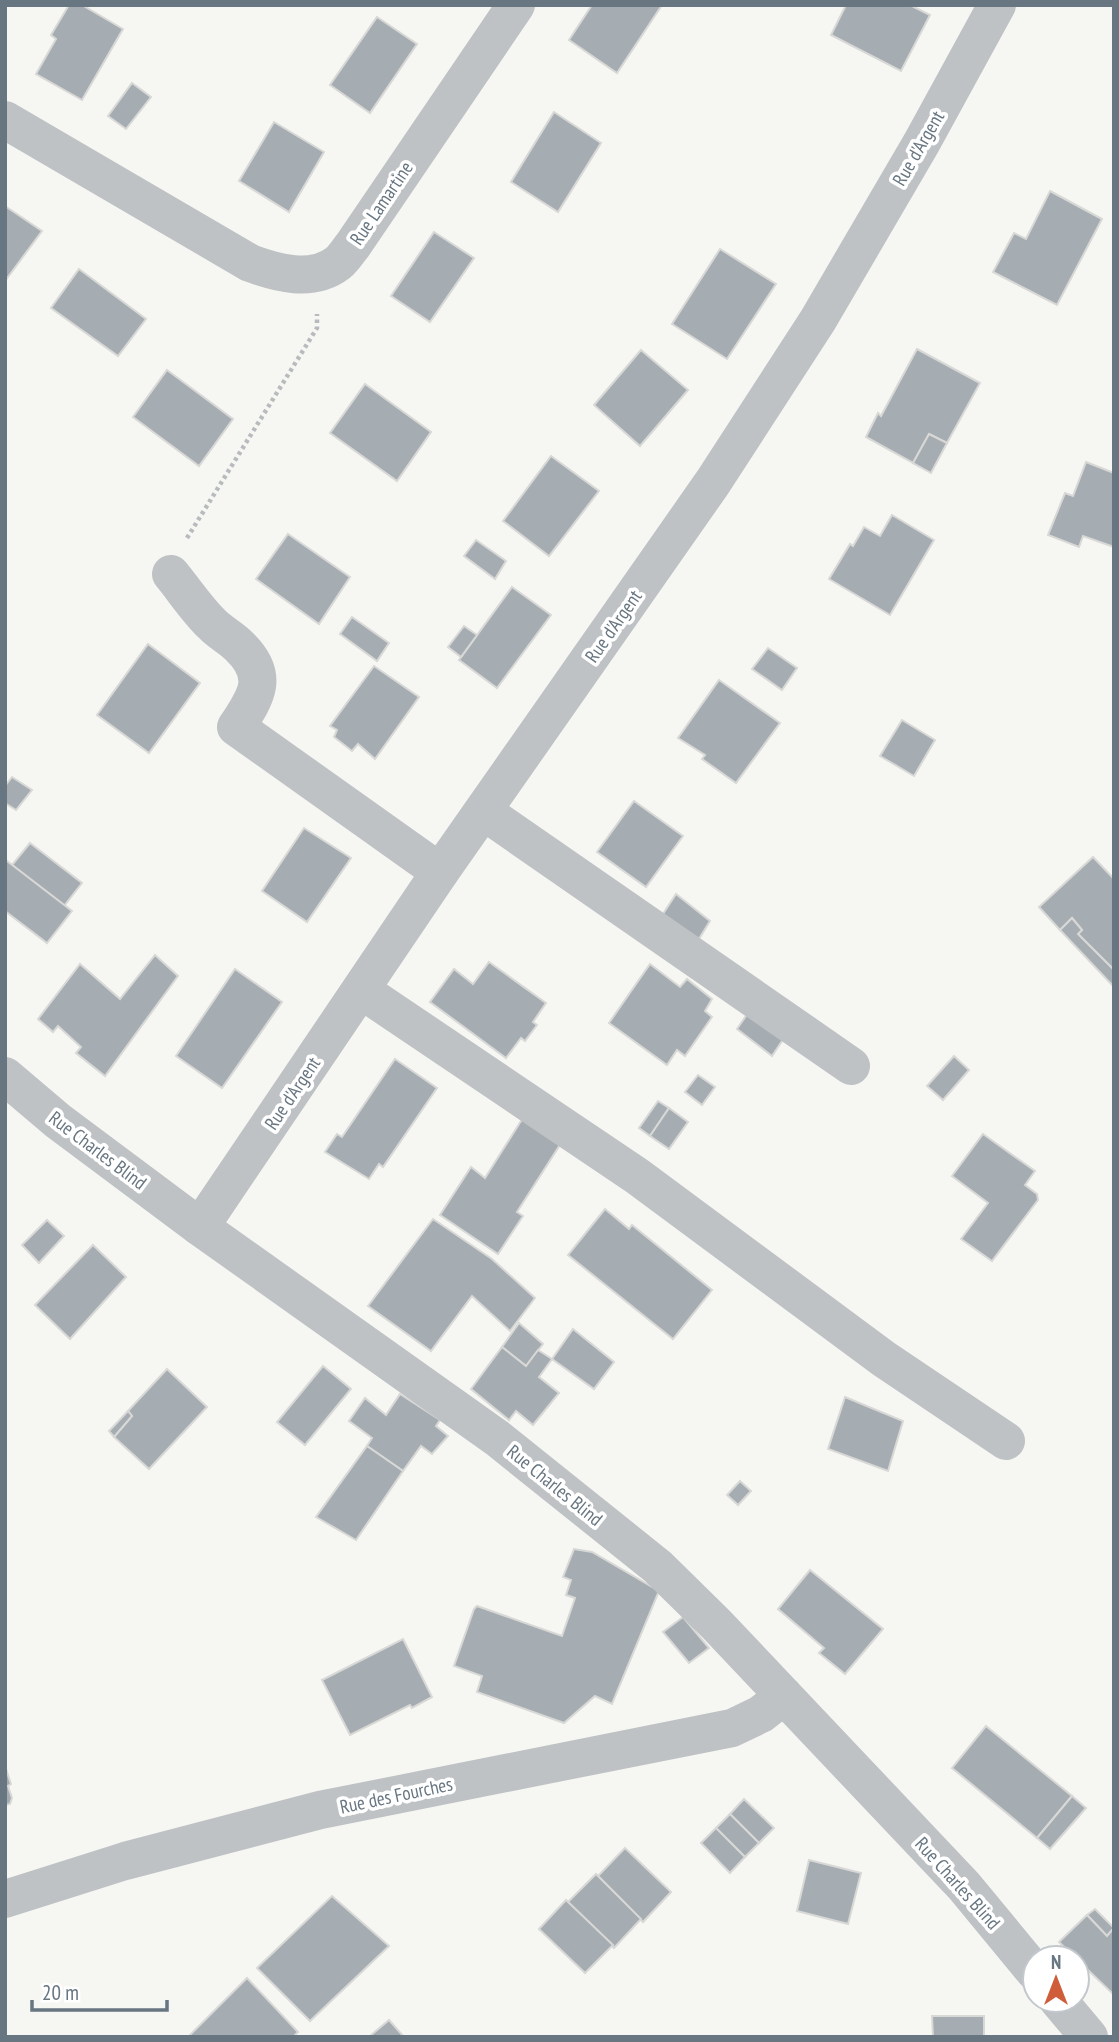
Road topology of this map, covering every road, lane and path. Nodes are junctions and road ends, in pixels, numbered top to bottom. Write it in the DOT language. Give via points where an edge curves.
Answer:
graph roads {
  1 [pos="516,5"];
  2 [pos="997,5"];
  3 [pos="5,120"];
  4 [pos="318,272"];
  5 [pos="171,574"];
  6 [pos="483,811"];
  7 [pos="440,872"];
  8 [pos="361,990"];
  9 [pos="851,1066"];
  10 [pos="5,1076"];
  11 [pos="200,1227"];
  12 [pos="1006,1441"];
  13 [pos="784,1696"];
  14 [pos="5,1899"];
  15 [pos="1021,1955"];
  16 [pos="1070,2014"];
  17 [pos="1089,2037"];
  1 -- 4 [label="street, Rue Lamartine" via="353,245 338,263"];
  2 -- 6 [label="street, Rue d'Argent" via="811,331 713,482"];
  3 -- 4 [label="street" via="250,263 274,272"];
  4 -- 5 [label="path" via="317,328 190,531"];
  5 -- 7 [label="street" via="212,625 251,660 258,687 236,727"];
  6 -- 7 [label="street, Rue d'Argent"];
  6 -- 9 [label="street"];
  7 -- 8 [label="street, Rue d'Argent"];
  8 -- 11 [label="street, Rue d'Argent"];
  8 -- 12 [label="street" via="637,1176 884,1359"];
  10 -- 11 [label="street, Rue Charles Blind"];
  11 -- 13 [label="street, Rue Charles Blind" via="497,1438 596,1516 658,1567"];
  13 -- 14 [label="street, Rue des Fourches" via="732,1728 320,1810 125,1861"];
  13 -- 15 [label="street, Rue Charles Blind" via="964,1886"];
  16 -- 17 [label="street"];
}
